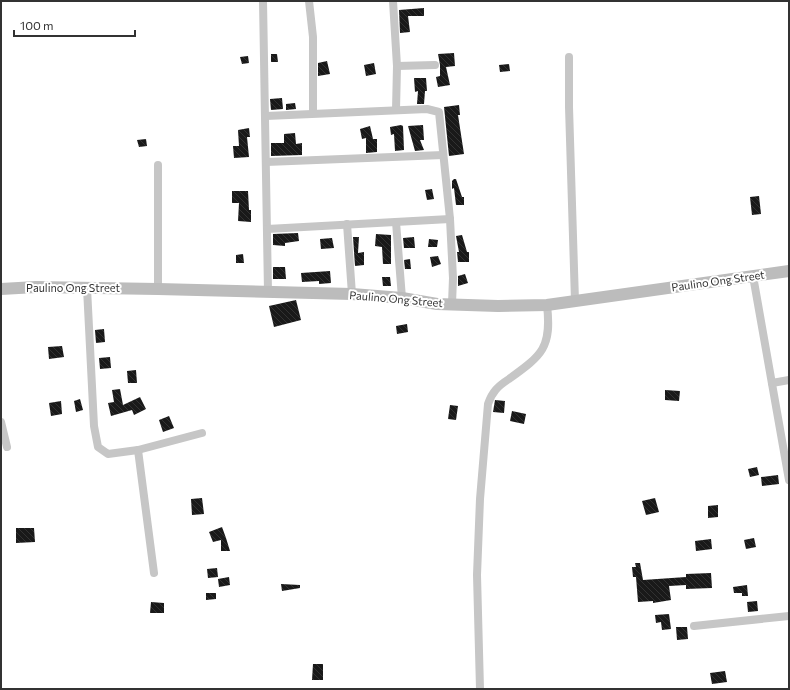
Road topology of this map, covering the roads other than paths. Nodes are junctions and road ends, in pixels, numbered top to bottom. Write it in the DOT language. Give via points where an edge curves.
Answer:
graph roads {
  1 [pos="263,1"];
  2 [pos="309,1"];
  3 [pos="393,1"];
  4 [pos="569,58"];
  5 [pos="397,66"];
  6 [pos="435,66"];
  7 [pos="396,110"];
  8 [pos="313,114"];
  9 [pos="266,116"];
  10 [pos="443,156"];
  11 [pos="266,162"];
  12 [pos="158,165"];
  13 [pos="450,219"];
  14 [pos="396,222"];
  15 [pos="347,224"];
  16 [pos="267,229"];
  17 [pos="789,271"];
  18 [pos="754,276"];
  19 [pos="87,288"];
  20 [pos="1,289"];
  21 [pos="158,289"];
  22 [pos="268,292"];
  23 [pos="352,294"];
  24 [pos="402,298"];
  25 [pos="575,301"];
  26 [pos="452,304"];
  27 [pos="547,305"];
  28 [pos="789,380"];
  29 [pos="772,383"];
  30 [pos="1,422"];
  31 [pos="202,433"];
  32 [pos="7,447"];
  33 [pos="138,450"];
  34 [pos="789,480"];
  35 [pos="154,573"];
  36 [pos="789,616"];
  37 [pos="694,626"];
  38 [pos="480,689"];
  1 -- 9 [label="street"];
  2 -- 8 [label="street" via="313,37"];
  3 -- 5 [label="street"];
  4 -- 25 [label="street"];
  5 -- 6 [label="street"];
  5 -- 7 [label="street"];
  7 -- 8 [label="street"];
  7 -- 10 [label="street" via="427,109 439,112"];
  8 -- 9 [label="street"];
  9 -- 11 [label="street"];
  10 -- 11 [label="street"];
  10 -- 13 [label="street"];
  11 -- 16 [label="street"];
  12 -- 21 [label="street"];
  13 -- 14 [label="street"];
  13 -- 26 [label="street"];
  14 -- 15 [label="street"];
  14 -- 24 [label="street"];
  15 -- 16 [label="street"];
  15 -- 23 [label="street"];
  16 -- 22 [label="street"];
  17 -- 18 [label="street, Paulino Ong Street"];
  18 -- 25 [label="street, Paulino Ong Street"];
  18 -- 29 [label="street"];
  19 -- 20 [label="street, Paulino Ong Street"];
  19 -- 21 [label="street, Paulino Ong Street"];
  19 -- 33 [label="street" via="96,441 98,447 108,454"];
  21 -- 22 [label="street, Paulino Ong Street"];
  22 -- 23 [label="street, Paulino Ong Street"];
  23 -- 24 [label="street, Paulino Ong Street"];
  24 -- 26 [label="street, Paulino Ong Street"];
  25 -- 27 [label="street, Paulino Ong Street"];
  26 -- 27 [label="street, Paulino Ong Street"];
  27 -- 38 [label="street" via="548,335 545,346 537,357 498,386 488,404 477,575"];
  28 -- 29 [label="street"];
  29 -- 34 [label="street"];
  30 -- 32 [label="street"];
  31 -- 33 [label="street"];
  33 -- 35 [label="street"];
  36 -- 37 [label="street"];
}
